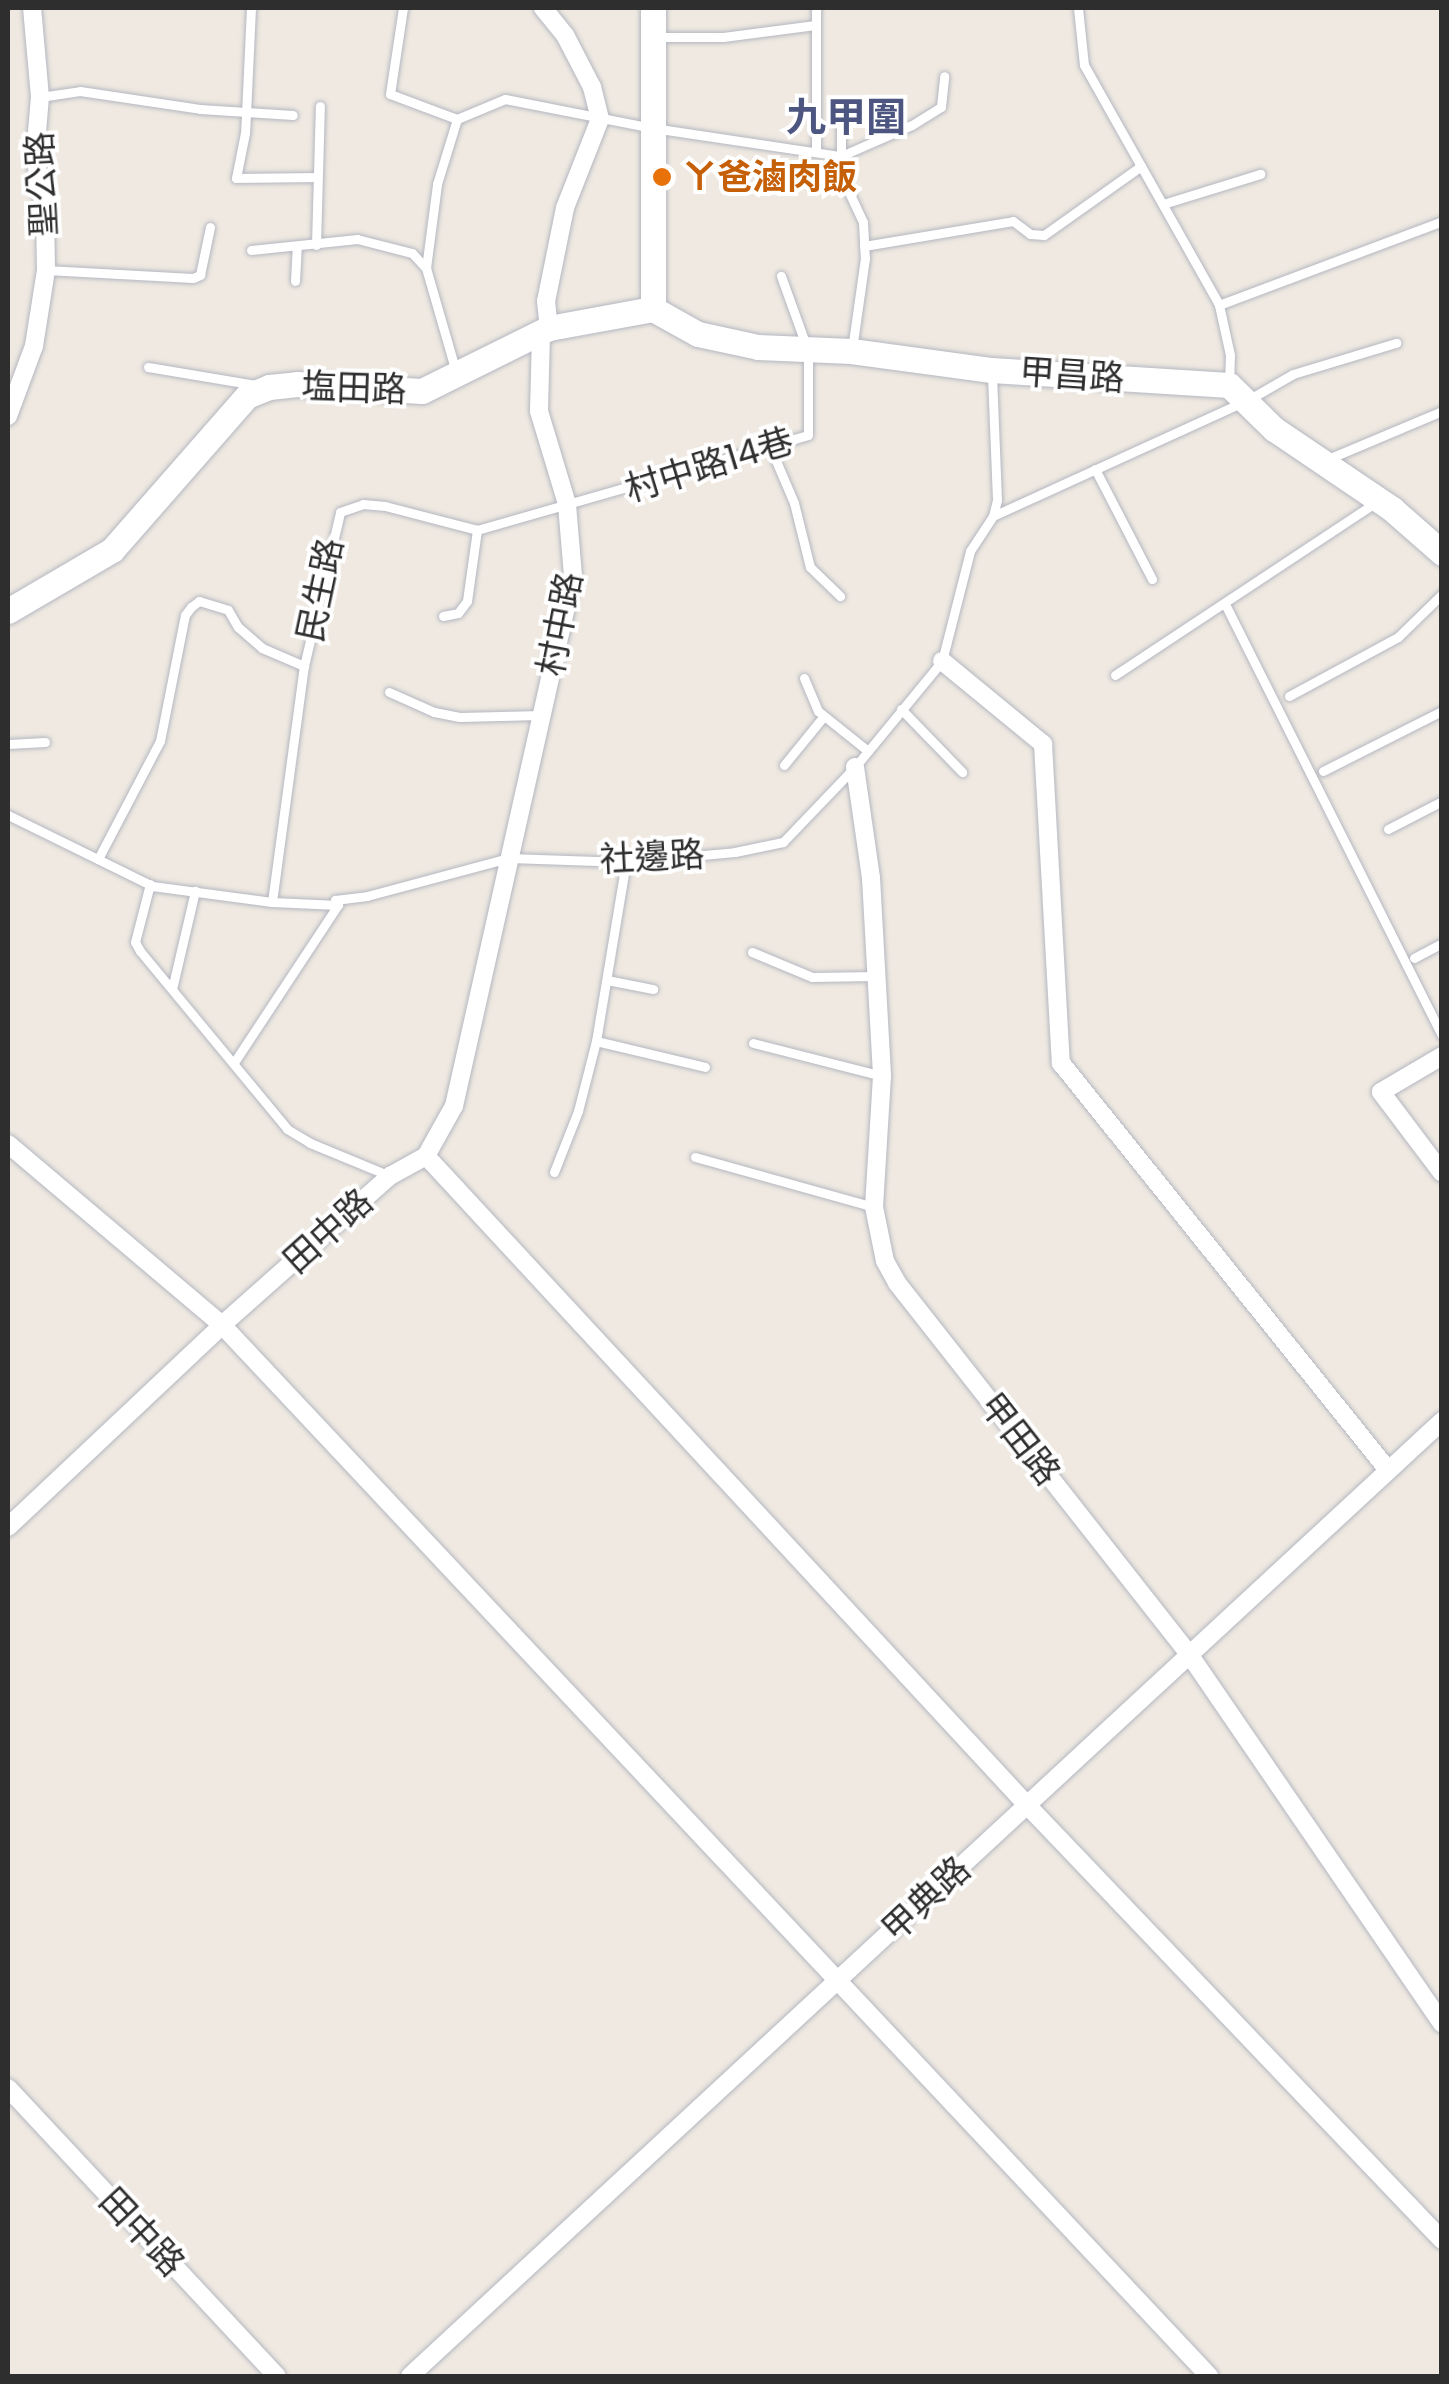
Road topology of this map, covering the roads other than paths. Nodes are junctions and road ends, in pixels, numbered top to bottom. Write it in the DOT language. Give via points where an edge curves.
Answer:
graph roads {
  1 [pos="32,8"];
  2 [pos="251,8"];
  3 [pos="403,8"];
  4 [pos="543,8"];
  5 [pos="653,8"];
  6 [pos="816,8"];
  7 [pos="1078,8"];
  8 [pos="814,25"];
  9 [pos="652,37"];
  10 [pos="944,76"];
  11 [pos="40,97"];
  12 [pos="320,106"];
  13 [pos="246,113"];
  14 [pos="841,113"];
  15 [pos="293,116"];
  16 [pos="600,118"];
  17 [pos="456,119"];
  18 [pos="654,128"];
  19 [pos="816,152"];
  20 [pos="841,156"];
  21 [pos="1141,166"];
  22 [pos="1260,174"];
  23 [pos="316,177"];
  24 [pos="1162,204"];
  25 [pos="1442,221"];
  26 [pos="210,227"];
  27 [pos="316,244"];
  28 [pos="297,246"];
  29 [pos="864,246"];
  30 [pos="251,250"];
  31 [pos="426,268"];
  32 [pos="46,270"];
  33 [pos="781,276"];
  34 [pos="295,281"];
  35 [pos="1219,305"];
  36 [pos="653,309"];
  37 [pos="545,330"];
  38 [pos="1396,343"];
  39 [pos="808,351"];
  40 [pos="851,351"];
  41 [pos="148,368"];
  42 [pos="992,370"];
  43 [pos="456,374"];
  44 [pos="269,387"];
  45 [pos="1238,392"];
  46 [pos="1442,411"];
  47 [pos="8,416"];
  48 [pos="771,449"];
  49 [pos="1321,462"];
  50 [pos="1095,470"];
  51 [pos="1380,500"];
  52 [pos="567,506"];
  53 [pos="992,516"];
  54 [pos="477,530"];
  55 [pos="1442,553"];
  56 [pos="1152,579"];
  57 [pos="1442,594"];
  58 [pos="840,596"];
  59 [pos="1226,604"];
  60 [pos="8,611"];
  61 [pos="442,616"];
  62 [pos="942,661"];
  63 [pos="304,666"];
  64 [pos="1114,675"];
  65 [pos="804,678"];
  66 [pos="389,692"];
  67 [pos="1288,696"];
  68 [pos="901,709"];
  69 [pos="1442,711"];
  70 [pos="542,715"];
  71 [pos="824,716"];
  72 [pos="44,742"];
  73 [pos="8,744"];
  74 [pos="868,750"];
  75 [pos="784,765"];
  76 [pos="854,767"];
  77 [pos="1323,771"];
  78 [pos="962,772"];
  79 [pos="1442,801"];
  80 [pos="8,815"];
  81 [pos="1388,829"];
  82 [pos="509,858"];
  83 [pos="98,859"];
  84 [pos="626,862"];
  85 [pos="150,884"];
  86 [pos="195,892"];
  87 [pos="272,902"];
  88 [pos="338,905"];
  89 [pos="1442,944"];
  90 [pos="752,952"];
  91 [pos="1414,958"];
  92 [pos="876,976"];
  93 [pos="607,980"];
  94 [pos="172,989"];
  95 [pos="653,989"];
  96 [pos="1442,1036"];
  97 [pos="596,1041"];
  98 [pos="754,1043"];
  99 [pos="1442,1056"];
  100 [pos="235,1061"];
  101 [pos="705,1067"];
  102 [pos="882,1076"];
  103 [pos="8,1144"];
  104 [pos="426,1156"];
  105 [pos="695,1157"];
  106 [pos="554,1172"];
  107 [pos="1442,1173"];
  108 [pos="390,1176"];
  109 [pos="874,1207"];
  110 [pos="222,1326"];
  111 [pos="1442,1421"];
  112 [pos="1388,1470"];
  113 [pos="8,1527"];
  114 [pos="1190,1654"];
  115 [pos="1027,1805"];
  116 [pos="836,1982"];
  117 [pos="1442,2024"];
  118 [pos="8,2088"];
  119 [pos="1442,2240"];
  120 [pos="277,2376"];
  121 [pos="410,2376"];
  122 [pos="1209,2376"];
  1 -- 11 [label="street, 聖公路"];
  2 -- 13 [label="lane"];
  3 -- 17 [label="lane" via="390,94"];
  4 -- 16 [label="street" via="592,87"];
  5 -- 9 [label="street"];
  6 -- 8 [label="lane"];
  7 -- 21 [label="lane" via="1084,65"];
  8 -- 9 [label="lane" via="724,37"];
  8 -- 19 [label="lane"];
  9 -- 18 [label="street"];
  10 -- 20 [label="lane" via="940,106"];
  11 -- 13 [label="lane" via="80,91"];
  11 -- 32 [label="street, 聖公路" via="35,155"];
  12 -- 23 [label="lane"];
  13 -- 15 [label="lane"];
  13 -- 23 [label="lane" via="236,178"];
  14 -- 20 [label="lane"];
  16 -- 17 [label="lane" via="498,98"];
  16 -- 18 [label="lane"];
  16 -- 37 [label="street, 村中路" via="566,208"];
  17 -- 31 [label="lane" via="436,184"];
  18 -- 19 [label="lane"];
  18 -- 36 [label="street"];
  19 -- 20 [label="lane"];
  20 -- 29 [label="lane"];
  21 -- 24 [label="lane"];
  21 -- 29 [label="lane" via="1038,237 1013,220"];
  22 -- 24 [label="lane"];
  23 -- 27 [label="lane"];
  24 -- 35 [label="lane"];
  25 -- 35 [label="lane"];
  26 -- 32 [label="lane" via="194,278"];
  27 -- 28 [label="lane"];
  27 -- 31 [label="lane" via="379,242 412,252"];
  28 -- 30 [label="lane"];
  28 -- 34 [label="lane"];
  29 -- 40 [label="lane"];
  31 -- 43 [label="lane"];
  32 -- 47 [label="street, 聖公路" via="34,346"];
  33 -- 39 [label="lane, 村中路14巷"];
  35 -- 45 [label="lane"];
  36 -- 37 [label="street, 塩田路"];
  36 -- 39 [label="street, 甲昌路" via="720,340"];
  37 -- 43 [label="street, 塩田路"];
  37 -- 52 [label="street, 村中路" via="539,411"];
  38 -- 45 [label="lane"];
  39 -- 40 [label="street, 甲昌路"];
  39 -- 48 [label="lane, 村中路14巷" via="808,436"];
  40 -- 42 [label="street, 甲昌路"];
  41 -- 44 [label="lane"];
  42 -- 45 [label="street, 甲昌路"];
  42 -- 53 [label="lane, 社邊路"];
  43 -- 44 [label="street, 塩田路" via="422,391"];
  44 -- 60 [label="street, 塩田路" via="234,408 112,550"];
  45 -- 49 [label="street" via="1274,429"];
  45 -- 50 [label="lane"];
  46 -- 49 [label="lane"];
  48 -- 52 [label="lane, 村中路14巷"];
  48 -- 58 [label="lane" via="810,567"];
  49 -- 51 [label="street"];
  50 -- 53 [label="lane"];
  50 -- 56 [label="lane"];
  51 -- 55 [label="street"];
  51 -- 59 [label="lane"];
  52 -- 54 [label="lane, 民生路"];
  52 -- 70 [label="street, 村中路" via="573,576"];
  53 -- 62 [label="lane, 社邊路" via="970,551"];
  54 -- 61 [label="lane" via="467,601 458,613"];
  54 -- 63 [label="lane, 民生路" via="386,506 340,512"];
  57 -- 67 [label="lane" via="1398,637"];
  59 -- 64 [label="lane"];
  59 -- 96 [label="lane"];
  62 -- 68 [label="lane, 社邊路"];
  62 -- 112 [label="street" via="1043,744 1061,1063"];
  63 -- 83 [label="lane" via="262,648 228,610 199,601 192,607 160,742"];
  63 -- 87 [label="lane, 民生路"];
  65 -- 71 [label="lane" via="810,701"];
  66 -- 70 [label="lane" via="460,716"];
  68 -- 74 [label="lane, 社邊路"];
  68 -- 78 [label="lane"];
  69 -- 77 [label="lane"];
  70 -- 82 [label="street, 村中路"];
  71 -- 74 [label="lane"];
  71 -- 75 [label="lane"];
  72 -- 73 [label="lane"];
  74 -- 76 [label="lane, 社邊路"];
  76 -- 84 [label="lane, 社邊路" via="783,842"];
  76 -- 92 [label="street, 甲田路" via="871,878"];
  79 -- 81 [label="lane"];
  80 -- 83 [label="lane, 社邊路"];
  82 -- 84 [label="lane, 社邊路"];
  82 -- 88 [label="lane, 社邊路" via="335,900"];
  82 -- 104 [label="street" via="454,1106"];
  83 -- 85 [label="lane, 社邊路"];
  84 -- 93 [label="lane"];
  85 -- 86 [label="lane, 社邊路"];
  85 -- 94 [label="lane" via="135,942"];
  86 -- 87 [label="lane, 社邊路"];
  86 -- 94 [label="lane"];
  87 -- 88 [label="lane, 社邊路"];
  88 -- 100 [label="lane"];
  89 -- 91 [label="lane"];
  90 -- 92 [label="lane" via="812,977"];
  92 -- 102 [label="street, 甲田路"];
  93 -- 95 [label="lane"];
  93 -- 97 [label="lane"];
  94 -- 100 [label="lane"];
  97 -- 101 [label="lane"];
  97 -- 106 [label="lane"];
  98 -- 102 [label="lane"];
  99 -- 107 [label="street" via="1380,1092"];
  100 -- 108 [label="lane" via="288,1129"];
  102 -- 109 [label="street, 甲田路"];
  103 -- 110 [label="street"];
  104 -- 108 [label="street, 田中路"];
  104 -- 115 [label="street"];
  105 -- 109 [label="lane"];
  108 -- 110 [label="street, 田中路"];
  109 -- 114 [label="street, 甲田路" via="877,1238 897,1283"];
  110 -- 113 [label="street, 田中路"];
  110 -- 116 [label="street"];
  111 -- 112 [label="street, 甲典路"];
  112 -- 114 [label="street, 甲典路"];
  114 -- 115 [label="street, 甲典路"];
  114 -- 117 [label="street, 甲田路"];
  115 -- 116 [label="street, 甲典路"];
  115 -- 119 [label="street"];
  116 -- 121 [label="street, 甲典路"];
  116 -- 122 [label="street"];
  118 -- 120 [label="street, 田中路"];
}
